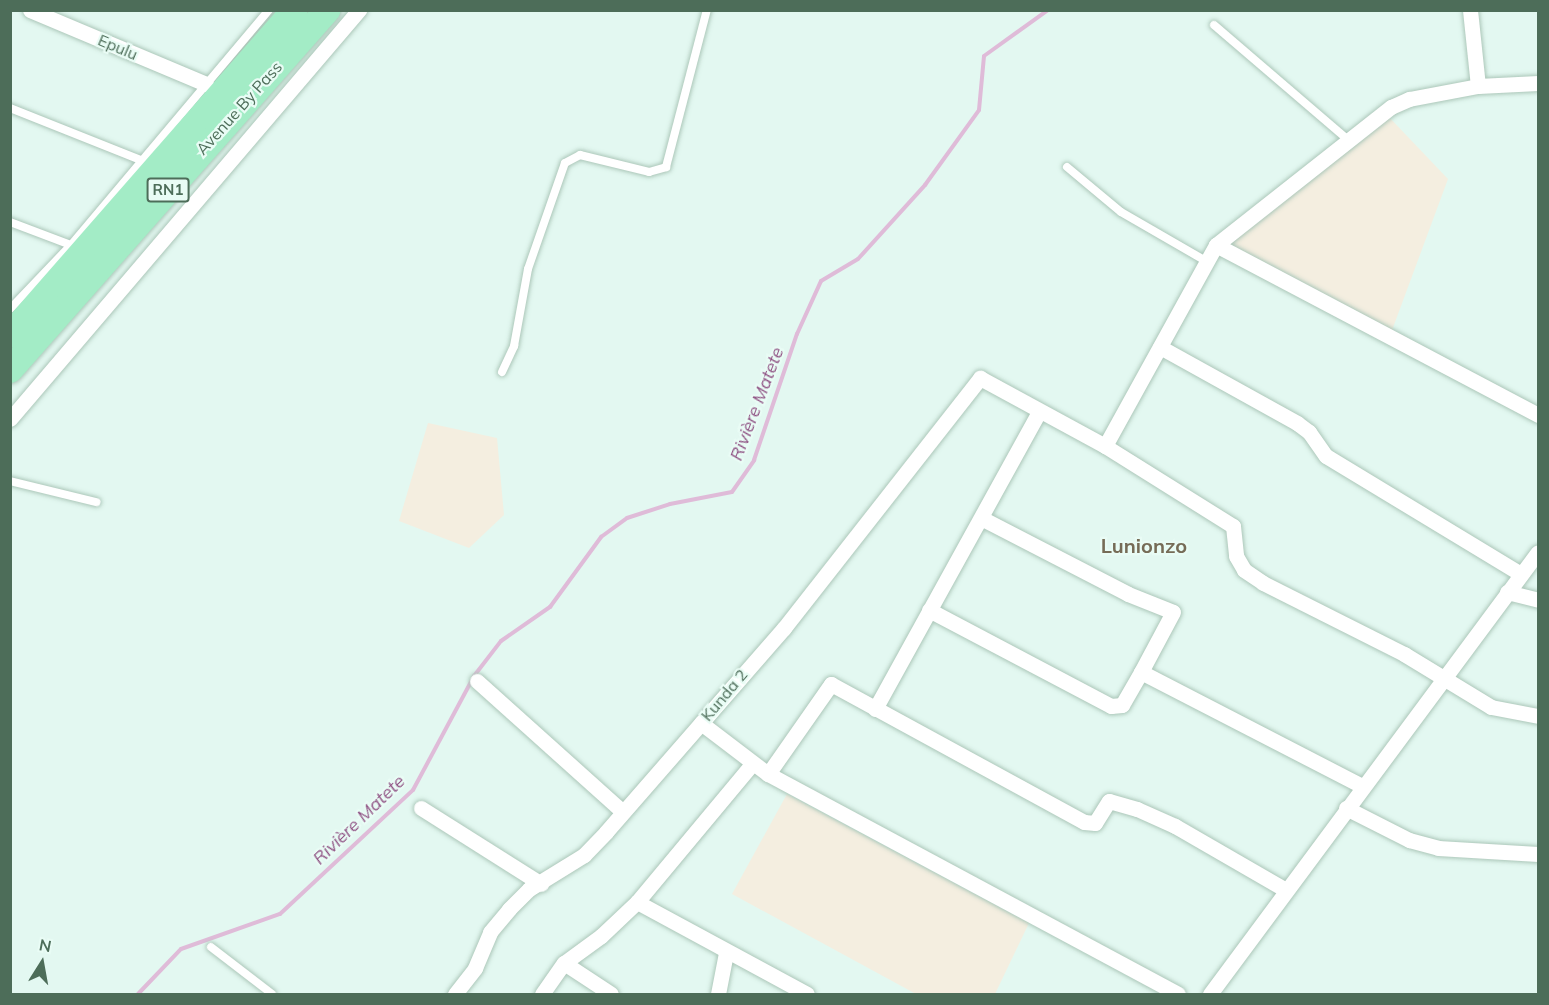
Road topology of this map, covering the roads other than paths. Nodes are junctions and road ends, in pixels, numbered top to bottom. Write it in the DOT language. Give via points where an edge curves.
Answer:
graph roads {
  1 [pos="30,10"];
  2 [pos="269,10"];
  3 [pos="295,10"];
  4 [pos="327,10"];
  5 [pos="359,10"];
  6 [pos="707,10"];
  7 [pos="1470,10"];
  8 [pos="62,17"];
  9 [pos="1214,25"];
  10 [pos="1539,83"];
  11 [pos="206,84"];
  12 [pos="1478,86"];
  13 [pos="10,108"];
  14 [pos="1348,140"];
  15 [pos="1067,167"];
  16 [pos="157,170"];
  17 [pos="10,222"];
  18 [pos="71,245"];
  19 [pos="1216,246"];
  20 [pos="1206,261"];
  21 [pos="10,309"];
  22 [pos="10,335"];
  23 [pos="1160,346"];
  24 [pos="10,370"];
  25 [pos="502,372"];
  26 [pos="1039,411"];
  27 [pos="1539,415"];
  28 [pos="10,419"];
  29 [pos="1105,446"];
  30 [pos="10,481"];
  31 [pos="96,502"];
  32 [pos="983,519"];
  33 [pos="1539,552"];
  34 [pos="1521,574"];
  35 [pos="1507,592"];
  36 [pos="1539,600"];
  37 [pos="930,610"];
  38 [pos="1141,672"];
  39 [pos="1444,679"];
  40 [pos="477,681"];
  41 [pos="876,710"];
  42 [pos="1539,716"];
  43 [pos="701,723"];
  44 [pos="752,764"];
  45 [pos="768,774"];
  46 [pos="1362,786"];
  47 [pos="421,808"];
  48 [pos="1347,808"];
  49 [pos="622,811"];
  50 [pos="1539,854"];
  51 [pos="541,884"];
  52 [pos="1286,890"];
  53 [pos="637,902"];
  54 [pos="212,947"];
  55 [pos="726,953"];
  56 [pos="564,963"];
  57 [pos="272,994"];
  58 [pos="455,994"];
  59 [pos="542,994"];
  60 [pos="611,994"];
  61 [pos="718,994"];
  62 [pos="807,994"];
  63 [pos="1178,994"];
  64 [pos="1210,994"];
  1 -- 8 [label="street, Epulu"];
  2 -- 11 [label="lane"];
  3 -- 16 [label="highway, Avenue By Pass / RN1"];
  4 -- 16 [label="highway, Avenue By Pass / RN1"];
  5 -- 28 [label="street"];
  6 -- 25 [label="lane" via="666,167 649,172 580,155 565,163 528,269 514,346"];
  7 -- 12 [label="street"];
  8 -- 11 [label="street, Epulu"];
  9 -- 14 [label="lane"];
  10 -- 12 [label="street"];
  11 -- 16 [label="lane"];
  12 -- 14 [label="street" via="1409,99 1391,107"];
  13 -- 16 [label="lane"];
  14 -- 19 [label="street"];
  15 -- 20 [label="lane" via="1121,212"];
  16 -- 18 [label="lane"];
  16 -- 22 [label="highway, Avenue By Pass / RN1"];
  16 -- 24 [label="highway, Avenue By Pass / RN1"];
  17 -- 18 [label="lane"];
  18 -- 21 [label="lane"];
  19 -- 20 [label="street"];
  19 -- 27 [label="street"];
  20 -- 23 [label="street"];
  23 -- 29 [label="street"];
  23 -- 34 [label="street" via="1297,423 1309,432 1326,456"];
  26 -- 29 [label="street"];
  26 -- 32 [label="street"];
  26 -- 43 [label="street, Kunda 2" via="980,378 784,628"];
  29 -- 39 [label="street" via="1233,526 1236,556 1244,570"];
  30 -- 31 [label="lane"];
  32 -- 37 [label="street"];
  32 -- 38 [label="street" via="1128,594 1173,612"];
  33 -- 34 [label="street"];
  34 -- 35 [label="street"];
  35 -- 36 [label="street"];
  35 -- 39 [label="street"];
  37 -- 38 [label="street" via="1111,706 1122,705"];
  37 -- 41 [label="street"];
  38 -- 46 [label="street"];
  39 -- 42 [label="street" via="1491,707"];
  39 -- 46 [label="street"];
  40 -- 49 [label="street"];
  41 -- 45 [label="street" via="831,684"];
  41 -- 52 [label="street" via="1084,822 1095,823 1109,801 1137,809 1175,826"];
  43 -- 44 [label="street"];
  43 -- 49 [label="street, Kunda 2"];
  44 -- 45 [label="street"];
  44 -- 53 [label="street"];
  45 -- 63 [label="street"];
  46 -- 48 [label="street"];
  47 -- 51 [label="street"];
  48 -- 50 [label="street" via="1398,836 1438,848"];
  48 -- 52 [label="street"];
  49 -- 51 [label="street, Kunda 2" via="584,855"];
  51 -- 58 [label="street, Kunda 2" via="522,896 490,932 475,968"];
  52 -- 64 [label="street"];
  53 -- 55 [label="street"];
  53 -- 56 [label="street" via="601,936"];
  54 -- 57 [label="lane"];
  55 -- 61 [label="street"];
  55 -- 62 [label="street"];
  56 -- 59 [label="street"];
  56 -- 60 [label="street"];
}
